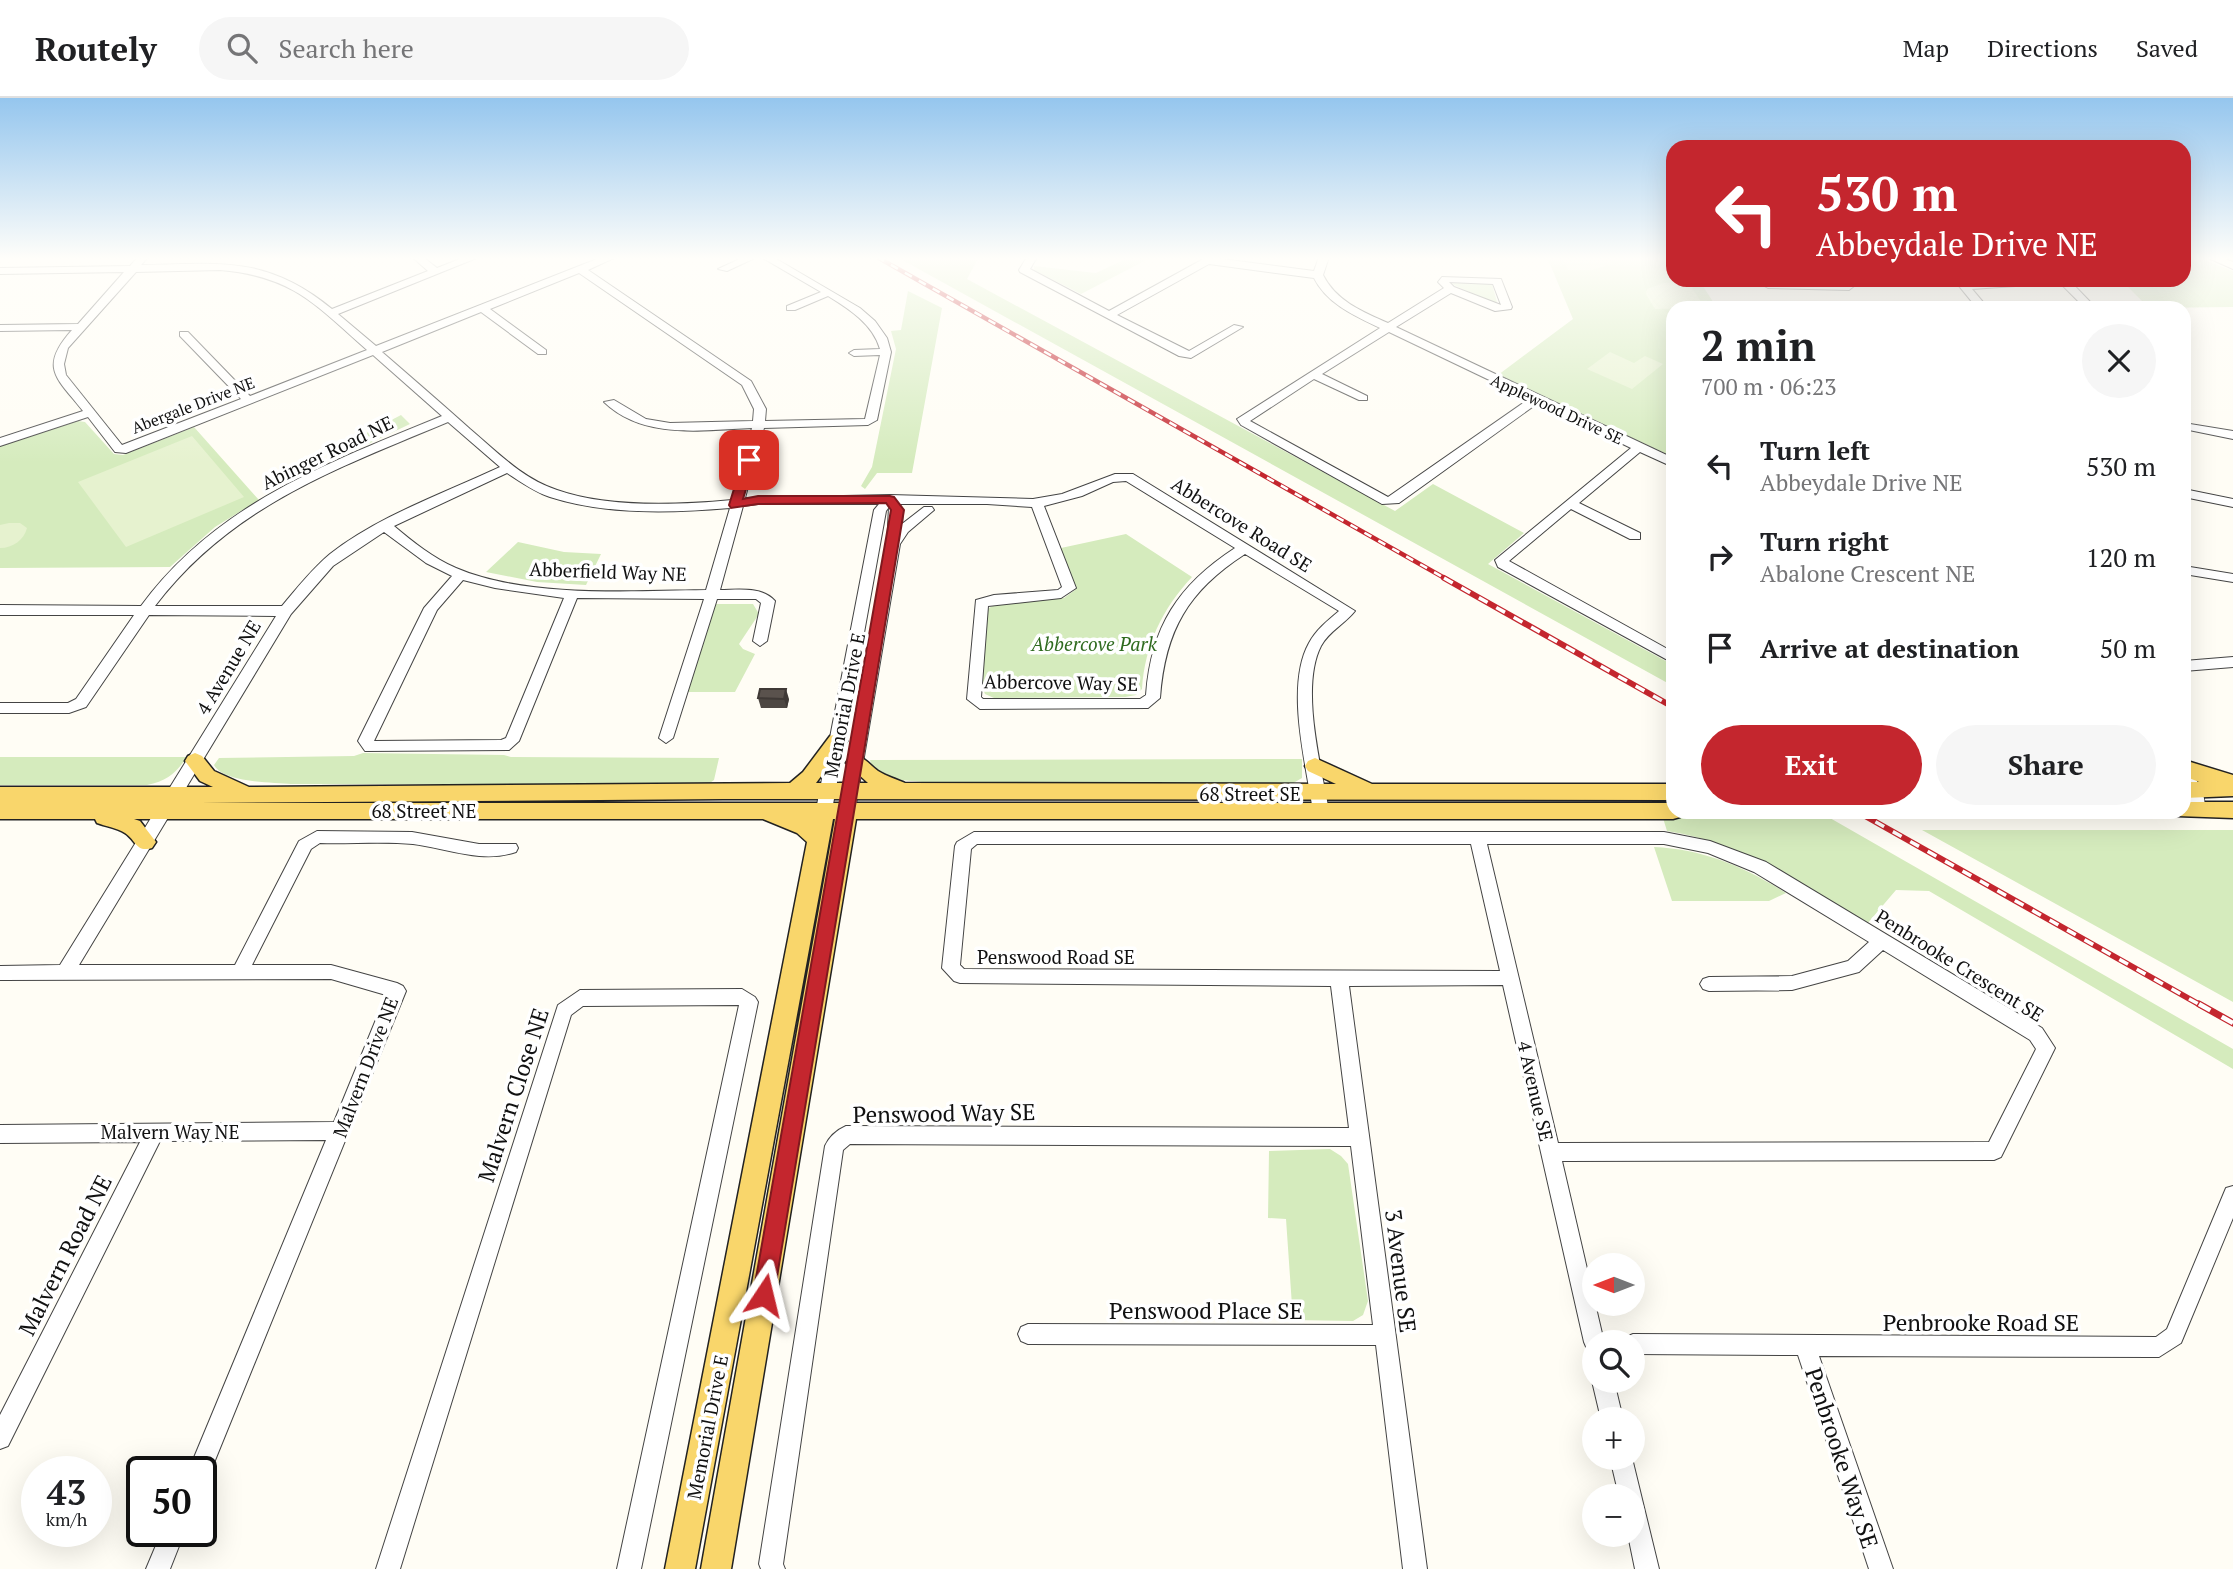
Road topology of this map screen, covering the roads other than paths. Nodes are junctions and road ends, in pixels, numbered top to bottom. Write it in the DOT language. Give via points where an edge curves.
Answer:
graph roads {
  1 [pos="345,326"];
  2 [pos="437,326"];
  3 [pos="506,326"];
  4 [pos="663,326"];
  5 [pos="874,326"];
  6 [pos="1132,326"];
  7 [pos="1385,326"];
  8 [pos="1394,326"];
  9 [pos="79,327"];
  10 [pos="1238,327"];
  11 [pos="0,328"];
  12 [pos="1390,328"];
  13 [pos="184,334"];
  14 [pos="373,351"];
  15 [pos="542,352"];
  16 [pos="887,352"];
  17 [pos="854,353"];
  18 [pos="1315,374"];
  19 [pos="1363,398"];
  20 [pos="1536,399"];
  21 [pos="248,400"];
  22 [pos="610,402"];
  23 [pos="89,413"];
  24 [pos="450,417"];
  25 [pos="760,425"];
  26 [pos="2191,427"];
  27 [pos="2233,435"];
  28 [pos="0,442"];
  29 [pos="1639,447"];
  30 [pos="1666,460"];
  31 [pos="508,468"];
  32 [pos="2191,494"];
  33 [pos="2233,503"];
  34 [pos="1009,504"];
  35 [pos="1037,504"];
  36 [pos="1571,504"];
  37 [pos="735,505"];
  38 [pos="889,506"];
  39 [pos="928,510"];
  40 [pos="385,526"];
  41 [pos="1635,536"];
  42 [pos="893,545"];
  43 [pos="1244,548"];
  44 [pos="2191,571"];
  45 [pos="460,575"];
  46 [pos="2233,578"];
  47 [pos="573,593"];
  48 [pos="712,594"];
  49 [pos="0,610"];
  50 [pos="147,611"];
  51 [pos="286,611"];
  52 [pos="760,641"];
  53 [pos="1666,654"];
  54 [pos="2233,662"];
  55 [pos="2191,665"];
  56 [pos="0,708"];
  57 [pos="666,738"];
  58 [pos="837,741"];
  59 [pos="195,761"];
  60 [pos="856,762"];
  61 [pos="1315,766"];
  62 [pos="2191,770"];
  63 [pos="2233,783"];
  64 [pos="2233,790"];
  65 [pos="793,792"];
  66 [pos="1376,792"];
  67 [pos="1666,792"];
  68 [pos="905,793"];
  69 [pos="2191,795"];
  70 [pos="0,796"];
  71 [pos="256,796"];
  72 [pos="2191,796"];
  73 [pos="826,801"];
  74 [pos="849,801"];
  75 [pos="1319,802"];
  76 [pos="169,804"];
  77 [pos="756,809"];
  78 [pos="2233,810"];
  79 [pos="0,811"];
  80 [pos="89,811"];
  81 [pos="885,811"];
  82 [pos="1666,811"];
  83 [pos="1478,839"];
  84 [pos="819,840"];
  85 [pos="145,842"];
  86 [pos="510,849"];
  87 [pos="839,857"];
  88 [pos="1881,941"];
  89 [pos="65,972"];
  90 [pos="240,972"];
  91 [pos="0,973"];
  92 [pos="1510,978"];
  93 [pos="1339,979"];
  94 [pos="1709,984"];
  95 [pos="155,1131"];
  96 [pos="340,1131"];
  97 [pos="0,1134"];
  98 [pos="1359,1137"];
  99 [pos="1550,1152"];
  100 [pos="2233,1195"];
  101 [pos="1591,1330"];
  102 [pos="1028,1334"];
  103 [pos="1385,1335"];
  104 [pos="1645,1344"];
  105 [pos="1805,1346"];
  106 [pos="0,1438"];
  107 [pos="206,1456"];
  108 [pos="167,1547"];
  109 [pos="1642,1547"];
  110 [pos="158,1569"];
  111 [pos="388,1569"];
  112 [pos="629,1569"];
  113 [pos="680,1569"];
  114 [pos="716,1569"];
  115 [pos="773,1569"];
  116 [pos="1415,1569"];
  117 [pos="1647,1569"];
  118 [pos="1881,1569"];
  1 -- 14 [label="street"];
  2 -- 14 [label="street, Abergale Drive NE"];
  3 -- 15 [label="street"];
  4 -- 25 [label="street" via="747,383 760,409"];
  5 -- 16 [label="street"];
  6 -- 10 [label="street" via="1191,355"];
  7 -- 12 [label="street, Applewood Drive SE"];
  8 -- 12 [label="street"];
  9 -- 11 [label="street"];
  9 -- 23 [label="street, Abergale Drive NE" via="63,347 58,365"];
  12 -- 18 [label="street"];
  12 -- 20 [label="street, Applewood Drive SE"];
  13 -- 21 [label="street"];
  14 -- 21 [label="street, Abergale Drive NE"];
  14 -- 24 [label="street"];
  16 -- 17 [label="street"];
  16 -- 25 [label="street" via="873,418 868,422"];
  18 -- 19 [label="street"];
  18 -- 20 [label="street" via="1243,419 1245,424 1386,500 1395,500"];
  20 -- 29 [label="street, Applewood Drive SE"];
  21 -- 23 [label="street, Abergale Drive NE" via="126,449 119,449"];
  22 -- 25 [label="street" via="643,422 670,427"];
  23 -- 28 [label="street"];
  24 -- 31 [label="street"];
  24 -- 50 [label="street, Abinger Road NE" via="318,474 242,516 175,572"];
  25 -- 37 [label="street, Abberfield Way NE"];
  26 -- 27 [label="street"];
  29 -- 30 [label="street, Applewood Drive SE"];
  29 -- 36 [label="street"];
  31 -- 37 [label="street" via="533,484 583,501"];
  31 -- 40 [label="street, 4 Avenue NE"];
  32 -- 33 [label="street"];
  34 -- 35 [label="street"];
  34 -- 38 [label="street" via="987,500"];
  34 -- 39 [label="street"];
  35 -- 43 [label="street, Abbercove Road SE" via="1079,492 1114,475 1129,477"];
  35 -- 43 [label="street, Abbercove Way SE" via="1069,588 1061,594 981,603 974,699 980,704 1143,704 1153,698 1153,667 1164,631 1183,600 1220,562"];
  36 -- 41 [label="street"];
  36 -- 53 [label="street" via="1502,559 1503,564"];
  37 -- 38 [label="street" via="752,509"];
  37 -- 48 [label="street, Abberfield Way NE"];
  38 -- 39 [label="street"];
  38 -- 42 [label="street, Memorial Drive E"];
  38 -- 58 [label="street, Memorial Drive E"];
  39 -- 42 [label="street" via="903,529"];
  40 -- 45 [label="street, Abberfield Way NE" via="418,554"];
  40 -- 51 [label="street, 4 Avenue NE" via="319,571"];
  42 -- 60 [label="street, Memorial Drive E"];
  43 -- 61 [label="street, Abbercove Road SE" via="1348,611 1327,628 1309,661 1305,683"];
  44 -- 46 [label="street"];
  45 -- 47 [label="street, Abberfield Way NE"];
  45 -- 47 [label="street" via="431,608 365,741 370,747 504,746 512,741"];
  47 -- 48 [label="street, Abberfield Way NE"];
  48 -- 52 [label="street" via="760,595 768,601"];
  48 -- 57 [label="street"];
  49 -- 50 [label="street"];
  50 -- 51 [label="street"];
  50 -- 56 [label="street, Abinger Road NE" via="81,703 69,708"];
  51 -- 59 [label="street, 4 Avenue NE"];
  54 -- 55 [label="street"];
  58 -- 65 [label="main road"];
  58 -- 73 [label="street, Memorial Drive E"];
  59 -- 71 [label="main road" via="207,776"];
  59 -- 76 [label="street, 4 Avenue NE"];
  60 -- 68 [label="main road" via="871,776"];
  60 -- 74 [label="street, Memorial Drive E"];
  61 -- 66 [label="main road"];
  61 -- 75 [label="street"];
  62 -- 63 [label="main road"];
  64 -- 69 [label="main road"];
  65 -- 71 [label="main road, 68 Street NE"];
  65 -- 73 [label="main road, 68 Street NE"];
  66 -- 67 [label="main road, 68 Street SE"];
  66 -- 75 [label="main road, 68 Street SE"];
  68 -- 74 [label="main road, 68 Street SE"];
  68 -- 75 [label="main road, 68 Street SE"];
  70 -- 76 [label="main road, 68 Street NE"];
  71 -- 76 [label="main road, 68 Street NE"];
  72 -- 78 [label="main road"];
  73 -- 74 [label="main road, 68 Street NE"];
  73 -- 77 [label="main road, 68 Street NE"];
  73 -- 84 [label="main road, Memorial Drive E"];
  74 -- 81 [label="main road, 68 Street SE"];
  74 -- 87 [label="main road, Memorial Drive E"];
  75 -- 81 [label="main road, 68 Street SE"];
  75 -- 82 [label="main road, 68 Street SE"];
  76 -- 77 [label="main road, 68 Street NE"];
  76 -- 80 [label="main road, 68 Street NE"];
  76 -- 85 [label="street, 4 Avenue NE"];
  77 -- 84 [label="main road" via="789,819"];
  79 -- 80 [label="main road, 68 Street NE"];
  80 -- 85 [label="main road" via="133,827"];
  81 -- 87 [label="main road" via="856,830"];
  83 -- 88 [label="street, Penbrooke Crescent SE" via="1664,838 1710,847 1760,867"];
  83 -- 92 [label="street, 4 Avenue SE"];
  83 -- 93 [label="street, Penswood Road SE" via="974,838 963,846 951,968 960,976"];
  84 -- 113 [label="main road, Memorial Drive E"];
  85 -- 89 [label="street, 4 Avenue NE"];
  86 -- 90 [label="street" via="479,850 412,838 317,837 305,845"];
  87 -- 114 [label="main road, Memorial Drive E"];
  88 -- 94 [label="street" via="1853,967 1792,983"];
  88 -- 99 [label="street, Penbrooke Crescent SE" via="2036,1034 2046,1048 1994,1151"];
  89 -- 90 [label="street, Malvern Drive NE"];
  89 -- 91 [label="street, Malvern Drive NE"];
  90 -- 96 [label="street, Malvern Drive NE" via="331,972 397,991"];
  92 -- 93 [label="street, Penswood Road SE"];
  92 -- 99 [label="street, 4 Avenue SE"];
  93 -- 98 [label="street, 3 Avenue SE"];
  95 -- 96 [label="street, Malvern Way NE"];
  95 -- 97 [label="street, Malvern Way NE"];
  95 -- 106 [label="street, Malvern Road NE"];
  96 -- 107 [label="street, Malvern Drive NE"];
  98 -- 103 [label="street, 3 Avenue SE"];
  98 -- 115 [label="street, Penswood Way SE" via="846,1135 834,1146"];
  99 -- 101 [label="street, 4 Avenue SE"];
  100 -- 105 [label="street, Penbrooke Road SE" via="2174,1336 2159,1346"];
  102 -- 103 [label="street, Penswood Place SE"];
  103 -- 116 [label="street, 3 Avenue SE"];
  104 -- 105 [label="street, Penbrooke Road SE"];
  105 -- 118 [label="street, Penbrooke Way SE"];
  108 -- 110 [label="street"];
  109 -- 117 [label="street"];
  111 -- 112 [label="street, Malvern Close NE" via="564,1010 580,998 742,997 749,1002"];
}
